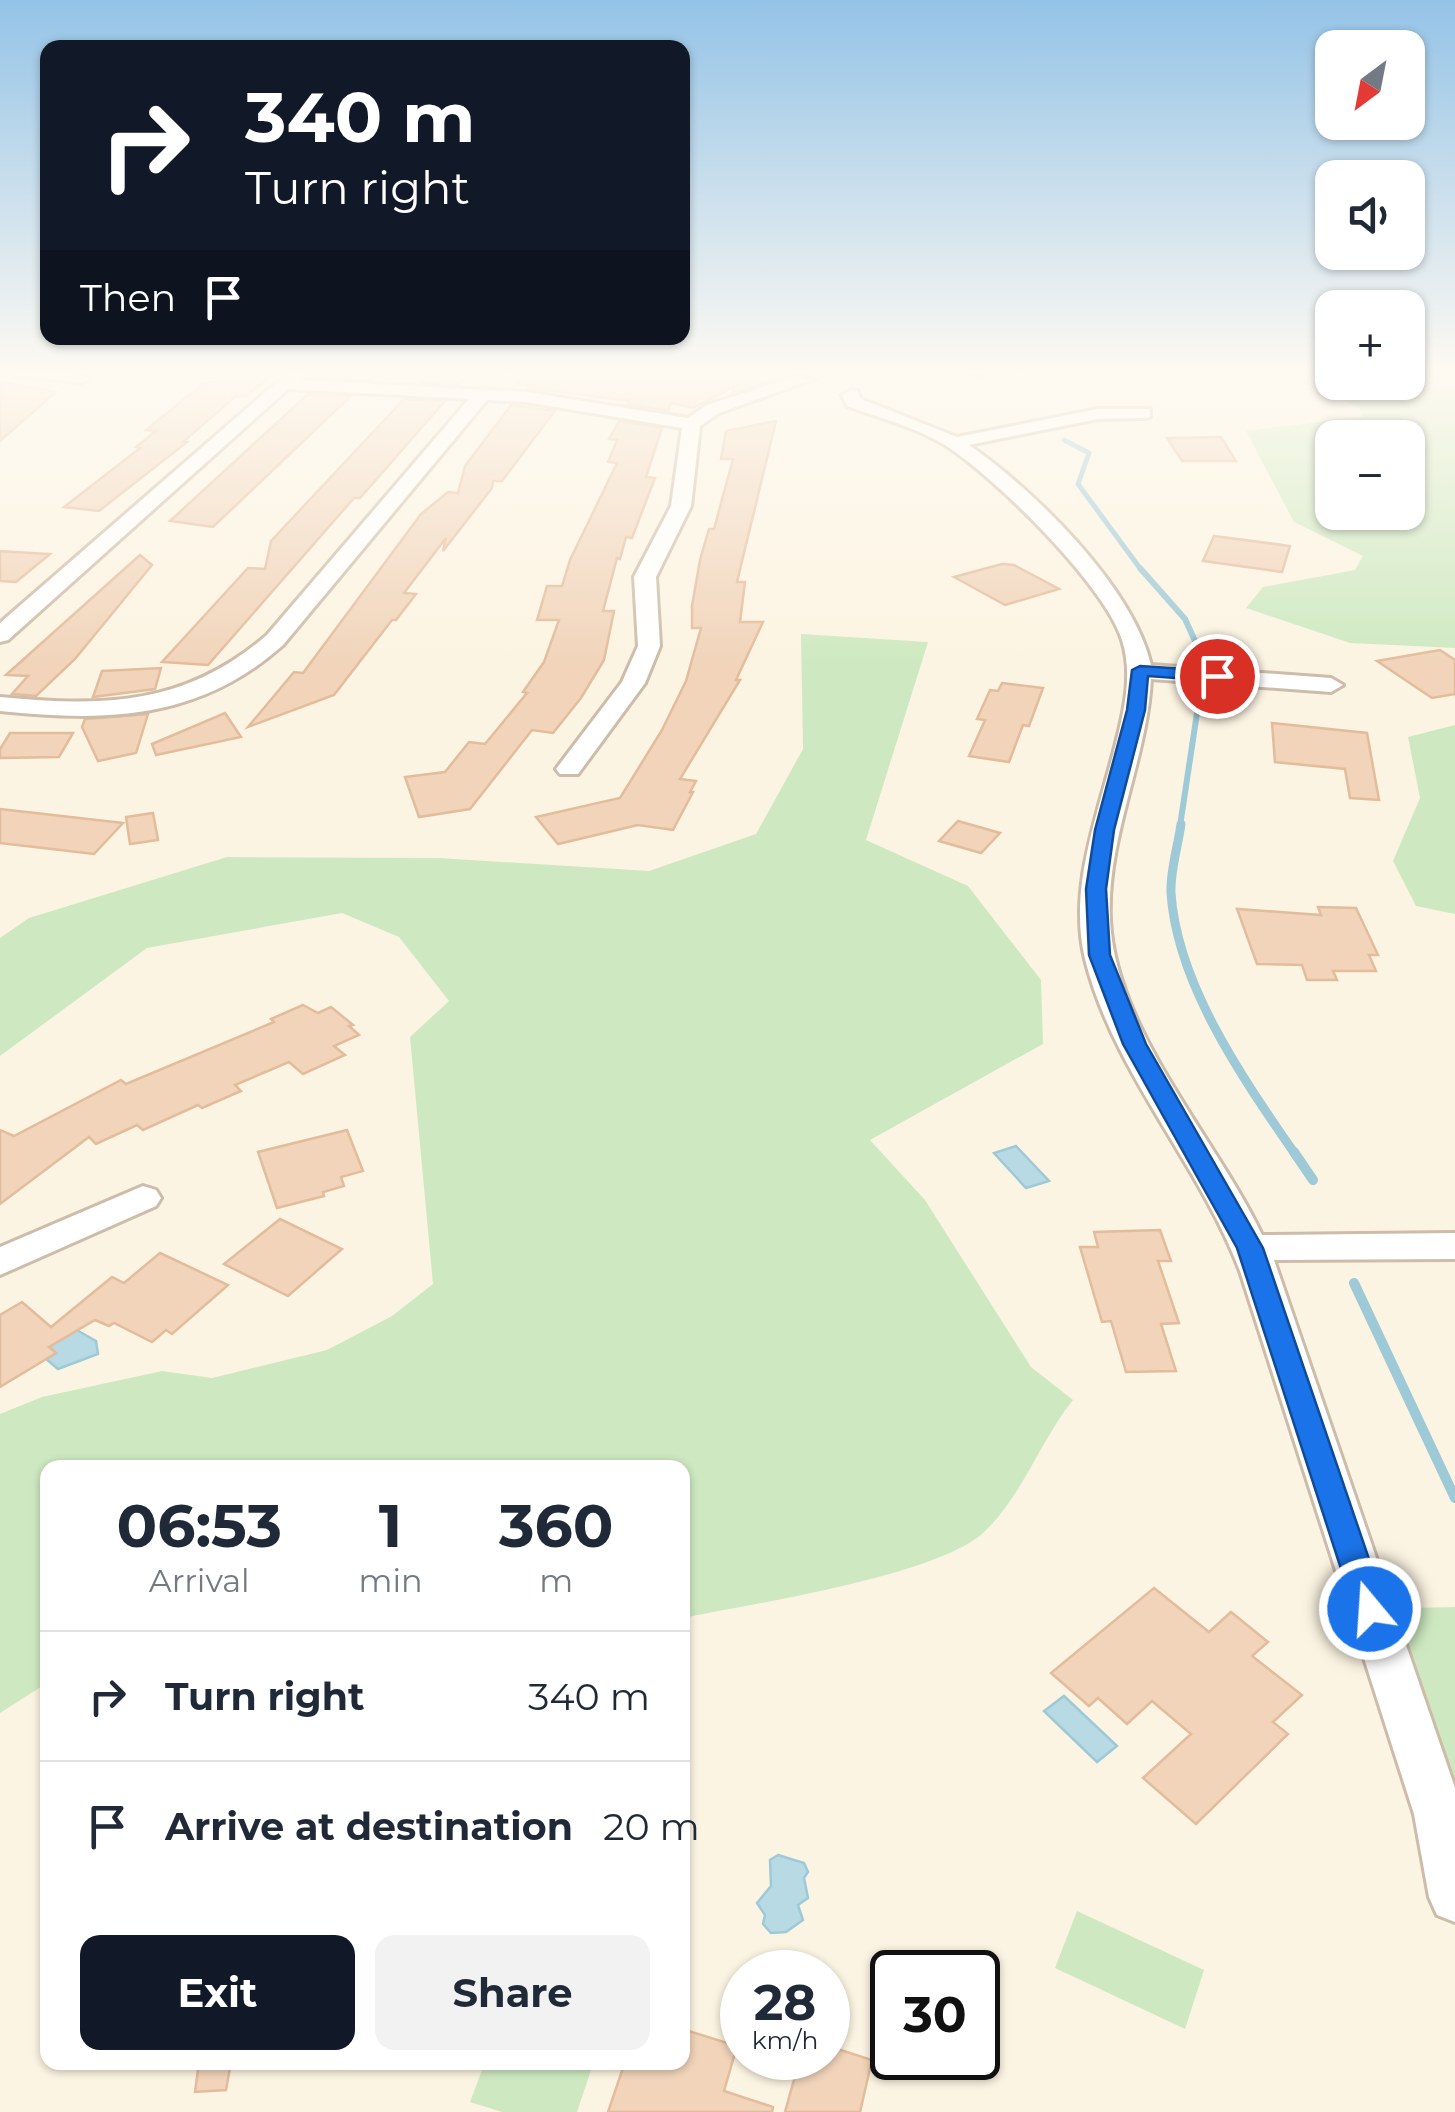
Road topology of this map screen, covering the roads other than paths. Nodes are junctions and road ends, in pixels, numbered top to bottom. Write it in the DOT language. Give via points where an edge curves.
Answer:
graph roads {
  1 [pos="188,469"];
  2 [pos="420,469"];
  3 [pos="686,469"];
  4 [pos="989,469"];
  5 [pos="0,635"];
  6 [pos="1140,670"];
  7 [pos="1331,684"];
  8 [pos="0,704"];
  9 [pos="569,769"];
  10 [pos="143,1198"];
  11 [pos="1455,1246"];
  12 [pos="1250,1248"];
  13 [pos="0,1262"];
  14 [pos="1455,1897"];
  1 -- 5 [label="street"];
  2 -- 8 [label="street" via="240,673 144,705 84,710"];
  3 -- 9 [label="street" via="681,506 646,577 649,646 632,683"];
  4 -- 6 [label="street" via="1112,598 1136,642"];
  6 -- 7 [label="street"];
  6 -- 12 [label="street" via="1104,830 1100,955 1135,1044"];
  10 -- 13 [label="street"];
  11 -- 12 [label="street"];
  12 -- 14 [label="street" via="1439,1814"];
}
